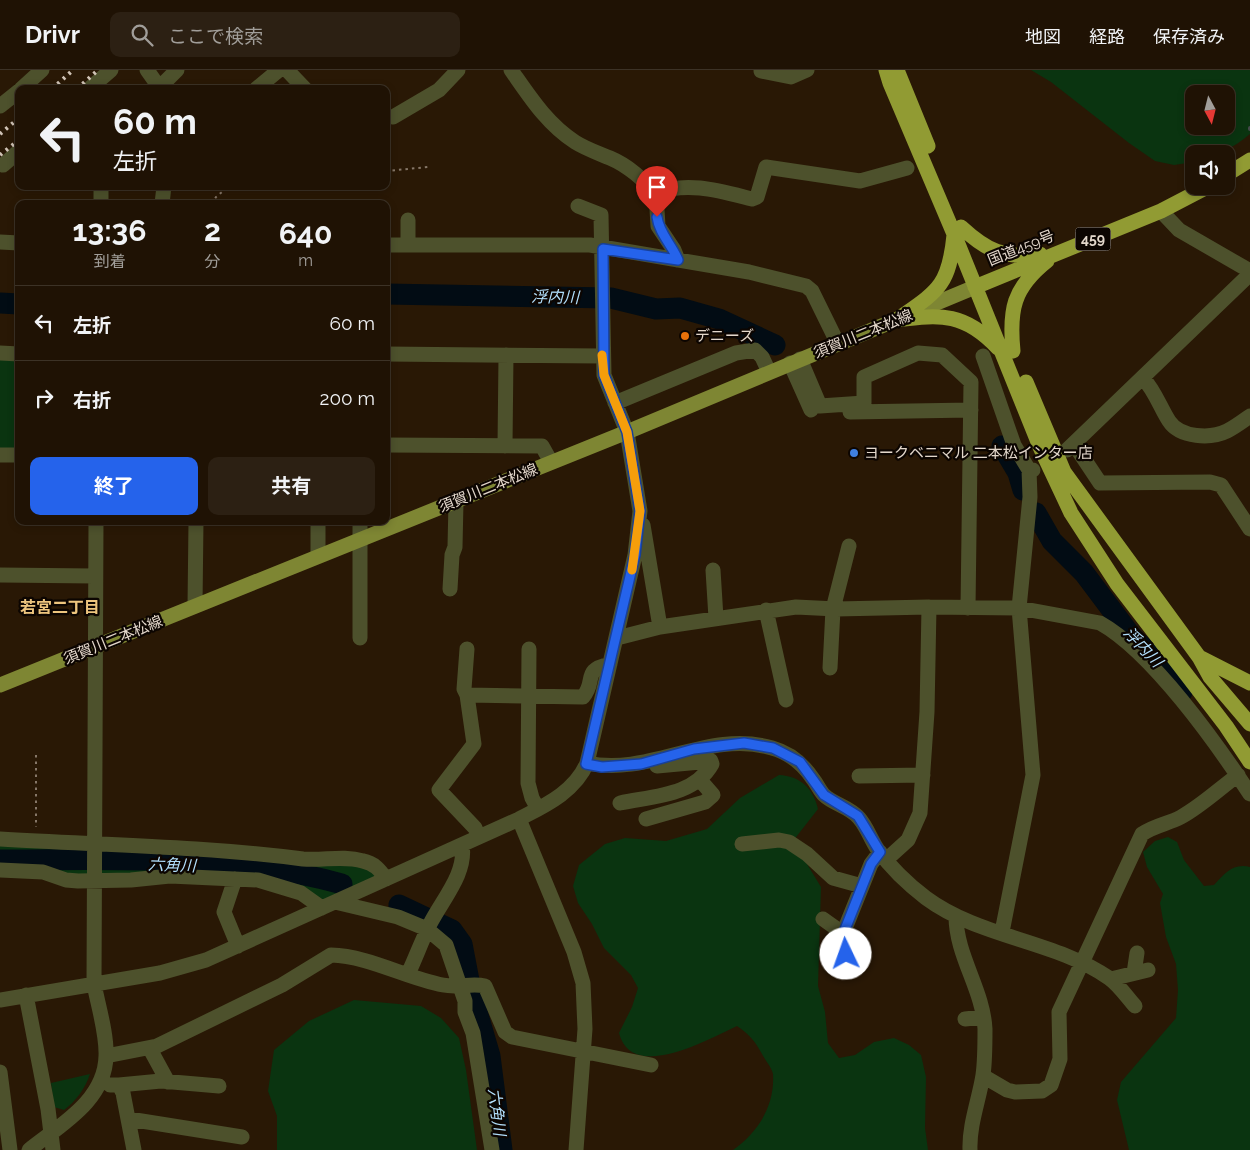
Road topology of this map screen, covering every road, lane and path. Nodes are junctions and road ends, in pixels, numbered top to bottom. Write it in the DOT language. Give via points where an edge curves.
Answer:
graph roads {
  1 [pos="42,70"];
  2 [pos="112,70"];
  3 [pos="147,70"];
  4 [pos="177,70"];
  5 [pos="279,70"];
  6 [pos="287,70"];
  7 [pos="458,70"];
  8 [pos="511,70"];
  9 [pos="807,70"];
  10 [pos="886,70"];
  11 [pos="897,70"];
  12 [pos="761,71"];
  13 [pos="26,85"];
  14 [pos="94,85"];
  15 [pos="156,85"];
  16 [pos="161,85"];
  17 [pos="261,85"];
  18 [pos="301,85"];
  19 [pos="15,94"];
  20 [pos="0,106"];
  21 [pos="393,117"];
  22 [pos="15,154"];
  23 [pos="1250,160"];
  24 [pos="3,165"];
  25 [pos="428,166"];
  26 [pos="907,168"];
  27 [pos="1235,169"];
  28 [pos="390,171"];
  29 [pos="224,190"];
  30 [pos="656,193"];
  31 [pos="1192,195"];
  32 [pos="214,200"];
  33 [pos="578,206"];
  34 [pos="1161,211"];
  35 [pos="408,220"];
  36 [pos="958,230"];
  37 [pos="0,242"];
  38 [pos="15,243"];
  39 [pos="390,245"];
  40 [pos="408,245"];
  41 [pos="603,249"];
  42 [pos="1060,251"];
  43 [pos="678,260"];
  44 [pos="1250,273"];
  45 [pos="980,285"];
  46 [pos="897,320"];
  47 [pos="838,344"];
  48 [pos="0,353"];
  49 [pos="1008,353"];
  50 [pos="15,354"];
  51 [pos="390,354"];
  52 [pos="506,355"];
  53 [pos="602,356"];
  54 [pos="983,356"];
  55 [pos="795,361"];
  56 [pos="769,372"];
  57 [pos="1143,378"];
  58 [pos="615,403"];
  59 [pos="970,410"];
  60 [pos="1250,416"];
  61 [pos="627,432"];
  62 [pos="390,445"];
  63 [pos="505,446"];
  64 [pos="0,455"];
  65 [pos="15,455"];
  66 [pos="551,462"];
  67 [pos="456,502"];
  68 [pos="640,511"];
  69 [pos="96,525"];
  70 [pos="196,525"];
  71 [pos="318,525"];
  72 [pos="360,525"];
  73 [pos="1250,528"];
  74 [pos="360,539"];
  75 [pos="849,546"];
  76 [pos="318,556"];
  77 [pos="713,570"];
  78 [pos="0,575"];
  79 [pos="94,576"];
  80 [pos="450,589"];
  81 [pos="194,606"];
  82 [pos="929,607"];
  83 [pos="968,608"];
  84 [pos="1019,608"];
  85 [pos="833,609"];
  86 [pos="766,610"];
  87 [pos="716,618"];
  88 [pos="660,627"];
  89 [pos="360,638"];
  90 [pos="617,638"];
  91 [pos="96,647"];
  92 [pos="467,649"];
  93 [pos="529,649"];
  94 [pos="1199,657"];
  95 [pos="610,664"];
  96 [pos="830,668"];
  97 [pos="1250,683"];
  98 [pos="0,685"];
  99 [pos="467,695"];
  100 [pos="530,697"];
  101 [pos="786,700"];
  102 [pos="1250,724"];
  103 [pos="1226,726"];
  104 [pos="1250,742"];
  105 [pos="36,755"];
  106 [pos="1250,762"];
  107 [pos="586,764"];
  108 [pos="641,764"];
  109 [pos="923,775"];
  110 [pos="1238,775"];
  111 [pos="859,776"];
  112 [pos="700,780"];
  113 [pos="1250,794"];
  114 [pos="620,803"];
  115 [pos="538,809"];
  116 [pos="519,819"];
  117 [pos="646,819"];
  118 [pos="480,837"];
  119 [pos="0,839"];
  120 [pos="36,841"];
  121 [pos="95,843"];
  122 [pos="742,844"];
  123 [pos="462,846"];
  124 [pos="883,856"];
  125 [pos="0,870"];
  126 [pos="235,879"];
  127 [pos="386,879"];
  128 [pos="94,881"];
  129 [pos="862,886"];
  130 [pos="328,905"];
  131 [pos="956,916"];
  132 [pos="823,919"];
  133 [pos="428,929"];
  134 [pos="1002,932"];
  135 [pos="844,934"];
  136 [pos="238,946"];
  137 [pos="1137,953"];
  138 [pos="1081,963"];
  139 [pos="851,968"];
  140 [pos="408,974"];
  141 [pos="1111,979"];
  142 [pos="94,984"];
  143 [pos="470,987"];
  144 [pos="26,995"];
  145 [pos="0,1000"];
  146 [pos="1135,1006"];
  147 [pos="983,1017"];
  148 [pos="964,1019"];
  149 [pos="150,1049"];
  150 [pos="584,1051"];
  151 [pos="106,1056"];
  152 [pos="651,1065"];
  153 [pos="0,1072"];
  154 [pos="983,1076"];
  155 [pos="168,1082"];
  156 [pos="98,1084"];
  157 [pos="119,1085"];
  158 [pos="219,1086"];
  159 [pos="129,1119"];
  160 [pos="51,1132"];
  161 [pos="242,1137"];
  162 [pos="10,1150"];
  163 [pos="29,1150"];
  164 [pos="53,1150"];
  165 [pos="134,1150"];
  166 [pos="492,1150"];
  167 [pos="576,1150"];
  168 [pos="970,1150"];
  1 -- 13 [label="street"];
  2 -- 14 [label="street"];
  3 -- 15 [label="street"];
  4 -- 16 [label="street"];
  5 -- 17 [label="street"];
  6 -- 18 [label="street"];
  7 -- 21 [label="street" via="435,93"];
  8 -- 30 [label="street" via="534,104 560,132 635,172"];
  9 -- 12 [label="street" via="791,77"];
  10 -- 36 [label="highway, 国道459号"];
  11 -- 36 [label="highway, 国道459号"];
  19 -- 20 [label="street"];
  22 -- 24 [label="street"];
  23 -- 27 [label="highway"];
  25 -- 28 [label="path"];
  26 -- 30 [label="street" via="860,181 766,167 758,196 752,199 706,188 669,188"];
  29 -- 32 [label="path"];
  30 -- 43 [label="street" via="658,226"];
  31 -- 34 [label="highway, 国道459号 / 459"];
  33 -- 41 [label="street" via="601,215"];
  34 -- 42 [label="highway, 国道459号 / 459"];
  34 -- 44 [label="street" via="1178,230"];
  35 -- 40 [label="street"];
  36 -- 42 [label="highway" via="1005,255"];
  36 -- 45 [label="highway, 国道459号"];
  36 -- 46 [label="highway" via="952,258 934,294"];
  37 -- 38 [label="street"];
  39 -- 40 [label="street"];
  40 -- 41 [label="street" via="590,245"];
  41 -- 43 [label="street"];
  41 -- 53 [label="street"];
  42 -- 45 [label="highway, 国道459号 / 459"];
  42 -- 49 [label="highway" via="1036,270 1020,289 1010,324"];
  43 -- 47 [label="street" via="806,286 812,291"];
  44 -- 57 [label="street"];
  45 -- 46 [label="main road, 須賀川二本松線"];
  45 -- 49 [label="highway"];
  46 -- 47 [label="main road, 須賀川二本松線"];
  46 -- 49 [label="highway" via="934,315 964,321"];
  47 -- 55 [label="main road, 須賀川二本松線"];
  48 -- 50 [label="street"];
  49 -- 94 [label="highway" via="1064,472"];
  49 -- 103 [label="highway" via="1040,447 1071,513 1117,584"];
  51 -- 52 [label="street"];
  52 -- 53 [label="street"];
  52 -- 63 [label="street"];
  53 -- 58 [label="street" via="604,375"];
  54 -- 84 [label="street" via="1014,445 1031,470"];
  55 -- 56 [label="main road, 須賀川二本松線"];
  55 -- 59 [label="street" via="812,413"];
  55 -- 59 [label="street" via="820,406 864,403 864,376 918,353 942,355 971,382"];
  56 -- 58 [label="street" via="755,350 736,353"];
  56 -- 61 [label="main road, 須賀川二本松線"];
  57 -- 60 [label="street" via="1154,391 1170,423 1182,432 1217,435"];
  57 -- 73 [label="street" via="1071,447 1100,483 1210,482 1221,485"];
  58 -- 61 [label="street"];
  59 -- 83 [label="street"];
  61 -- 66 [label="main road, 須賀川二本松線"];
  61 -- 68 [label="street"];
  62 -- 63 [label="street"];
  63 -- 66 [label="street" via="542,446"];
  64 -- 65 [label="street"];
  66 -- 67 [label="main road, 須賀川二本松線"];
  67 -- 74 [label="main road, 須賀川二本松線"];
  67 -- 80 [label="street"];
  68 -- 88 [label="street"];
  68 -- 90 [label="street" via="635,555"];
  69 -- 79 [label="street"];
  70 -- 81 [label="street"];
  71 -- 76 [label="street"];
  72 -- 74 [label="street"];
  74 -- 76 [label="main road, 須賀川二本松線"];
  74 -- 89 [label="street"];
  75 -- 85 [label="street"];
  76 -- 81 [label="main road, 須賀川二本松線"];
  77 -- 87 [label="street"];
  78 -- 79 [label="street"];
  79 -- 91 [label="street"];
  81 -- 91 [label="main road, 須賀川二本松線"];
  82 -- 83 [label="street"];
  82 -- 85 [label="street"];
  82 -- 109 [label="street"];
  83 -- 84 [label="street"];
  84 -- 110 [label="street" via="1100,623 1112,629 1164,680"];
  84 -- 134 [label="street" via="1033,774"];
  85 -- 86 [label="street" via="796,607"];
  85 -- 96 [label="street"];
  86 -- 87 [label="street"];
  86 -- 101 [label="street"];
  87 -- 88 [label="street"];
  88 -- 90 [label="street"];
  90 -- 95 [label="street"];
  91 -- 98 [label="main road, 須賀川二本松線"];
  91 -- 121 [label="street"];
  92 -- 99 [label="street" via="464,689"];
  93 -- 100 [label="street"];
  94 -- 97 [label="highway"];
  94 -- 102 [label="highway" via="1210,677"];
  95 -- 100 [label="street" via="593,670 583,697"];
  95 -- 107 [label="street"];
  99 -- 100 [label="street"];
  99 -- 118 [label="street" via="474,744 439,790"];
  100 -- 115 [label="street" via="528,783"];
  103 -- 104 [label="highway"];
  103 -- 106 [label="highway"];
  105 -- 120 [label="path"];
  107 -- 108 [label="street" via="602,767"];
  107 -- 115 [label="street" via="568,790"];
  108 -- 112 [label="street" via="648,767 711,761"];
  108 -- 124 [label="street" via="685,751 717,746 744,743 773,748 800,762 824,795 858,816"];
  109 -- 111 [label="street"];
  109 -- 124 [label="street" via="916,826 903,846"];
  110 -- 113 [label="street"];
  110 -- 138 [label="street" via="1185,815 1149,828 1142,834"];
  112 -- 114 [label="street" via="685,789"];
  112 -- 117 [label="street" via="713,795 705,802"];
  115 -- 116 [label="street"];
  116 -- 118 [label="street"];
  116 -- 150 [label="street" via="579,966 586,1010"];
  118 -- 123 [label="street"];
  119 -- 120 [label="street"];
  120 -- 121 [label="street"];
  121 -- 127 [label="street" via="276,854 314,860 350,858 376,866"];
  121 -- 128 [label="street"];
  122 -- 129 [label="street" via="789,842 833,878"];
  123 -- 127 [label="street"];
  123 -- 133 [label="street" via="464,855 452,888"];
  124 -- 129 [label="street" via="871,864"];
  124 -- 131 [label="street" via="925,897"];
  125 -- 128 [label="street" via="21,869 66,880"];
  126 -- 128 [label="street" via="170,876"];
  126 -- 130 [label="street" via="267,882"];
  126 -- 136 [label="street" via="224,912"];
  127 -- 130 [label="street"];
  128 -- 142 [label="street"];
  129 -- 135 [label="street"];
  130 -- 133 [label="street" via="398,917"];
  130 -- 136 [label="street"];
  131 -- 134 [label="street"];
  131 -- 147 [label="street" via="958,941"];
  132 -- 135 [label="street"];
  133 -- 140 [label="street"];
  133 -- 143 [label="street" via="446,945"];
  134 -- 138 [label="street"];
  135 -- 139 [label="street"];
  136 -- 142 [label="street" via="191,965"];
  137 -- 141 [label="street" via="1141,971"];
  138 -- 141 [label="street"];
  138 -- 154 [label="street" via="1059,1012 1060,1059 1051,1086 1042,1091 1015,1092"];
  140 -- 143 [label="street" via="442,985"];
  140 -- 149 [label="street" via="331,955 282,985"];
  141 -- 146 [label="street"];
  142 -- 144 [label="street"];
  142 -- 151 [label="street"];
  143 -- 150 [label="street" via="487,988 505,1032 512,1037"];
  143 -- 166 [label="street" via="465,1012 473,1032"];
  144 -- 145 [label="street"];
  144 -- 160 [label="street"];
  147 -- 148 [label="street"];
  147 -- 154 [label="street"];
  149 -- 151 [label="street"];
  149 -- 155 [label="street"];
  150 -- 152 [label="street"];
  150 -- 167 [label="street"];
  151 -- 156 [label="street"];
  153 -- 162 [label="street"];
  154 -- 168 [label="street"];
  155 -- 157 [label="street"];
  155 -- 158 [label="street"];
  156 -- 157 [label="street"];
  156 -- 160 [label="street" via="85,1105"];
  157 -- 159 [label="street"];
  159 -- 161 [label="street"];
  159 -- 165 [label="street"];
  160 -- 163 [label="street"];
  160 -- 164 [label="street"];
}
